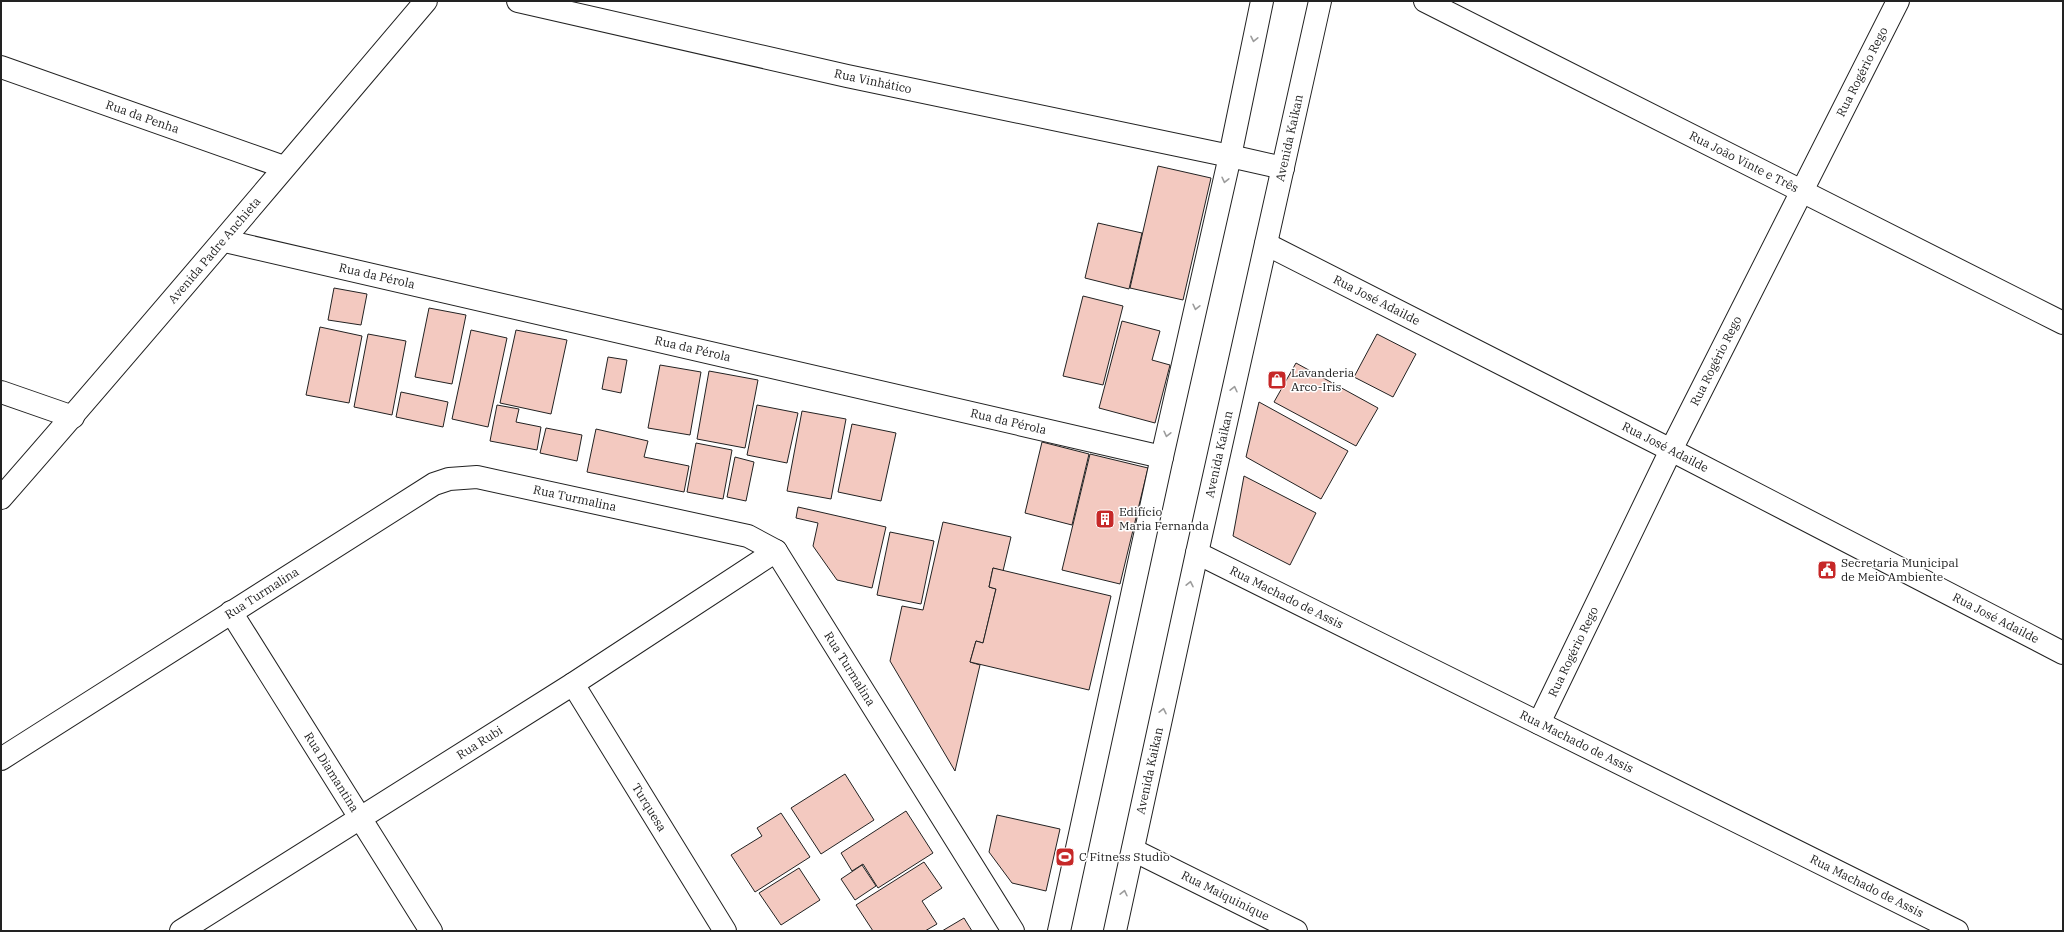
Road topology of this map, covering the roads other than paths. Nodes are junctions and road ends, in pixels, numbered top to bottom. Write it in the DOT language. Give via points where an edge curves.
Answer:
graph roads {
  1 [pos="426,1"];
  2 [pos="518,1"];
  3 [pos="1262,1"];
  4 [pos="1320,1"];
  5 [pos="1425,1"];
  6 [pos="1898,1"];
  7 [pos="1,67"];
  8 [pos="1230,156"];
  9 [pos="284,167"];
  10 [pos="1284,168"];
  11 [pos="1802,191"];
  12 [pos="225,241"];
  13 [pos="1266,244"];
  14 [pos="2063,323"];
  15 [pos="1,392"];
  16 [pos="72,417"];
  17 [pos="1671,450"];
  18 [pos="1162,457"];
  19 [pos="1,498"];
  20 [pos="776,551"];
  21 [pos="1197,553"];
  22 [pos="231,612"];
  23 [pos="2063,652"];
  24 [pos="574,684"];
  25 [pos="1539,723"];
  26 [pos="1,759"];
  27 [pos="361,818"];
  28 [pos="1133,850"];
  29 [pos="181,931"];
  30 [pos="431,931"];
  31 [pos="725,931"];
  32 [pos="1013,931"];
  33 [pos="1059,931"];
  34 [pos="1115,931"];
  35 [pos="1296,931"];
  36 [pos="1957,931"];
  1 -- 9 [label="street, Avenida Padre Anchieta"];
  2 -- 8 [label="street, Rua Vinhático" via="847,76"];
  3 -- 8 [label="street, one-way"];
  4 -- 10 [label="street, Avenida Kaikan"];
  5 -- 11 [label="street, Rua João Vinte e Três"];
  6 -- 11 [label="street, Rua Rogério Rego"];
  7 -- 9 [label="street, Rua da Penha"];
  8 -- 10 [label="street, Rua Vinhático"];
  8 -- 18 [label="street, one-way"];
  9 -- 12 [label="street, Avenida Padre Anchieta"];
  10 -- 13 [label="street, Avenida Kaikan"];
  11 -- 14 [label="street, Rua João Vinte e Três"];
  11 -- 17 [label="street, Rua Rogério Rego"];
  12 -- 16 [label="street, Avenida Padre Anchieta"];
  12 -- 18 [label="street, Rua da Pérola"];
  13 -- 17 [label="street, Rua José Adailde"];
  21 -- 13 [label="street, Avenida Kaikan, one-way"];
  15 -- 16 [label="street"];
  16 -- 19 [label="street, Avenida Padre Anchieta"];
  17 -- 23 [label="street, Rua José Adailde"];
  17 -- 25 [label="street, Rua Rogério Rego"];
  18 -- 33 [label="street"];
  20 -- 22 [label="street, Rua Turmalina" via="748,536 477,477 449,478 434,484"];
  20 -- 24 [label="street, Rua Rubi"];
  20 -- 32 [label="street, Rua Turmalina"];
  21 -- 25 [label="street, Rua Machado de Assis"];
  28 -- 21 [label="street, Avenida Kaikan, one-way"];
  22 -- 26 [label="street, Rua Turmalina"];
  22 -- 27 [label="street, Rua Diamantina"];
  24 -- 27 [label="street, Rua Rubi"];
  24 -- 31 [label="street, Turquesa"];
  25 -- 36 [label="street, Rua Machado de Assis"];
  27 -- 29 [label="street, Rua Rubi"];
  27 -- 30 [label="street, Rua Diamantina"];
  34 -- 28 [label="street, Avenida Kaikan, one-way"];
  28 -- 35 [label="street, Rua Maiquinique"];
}
